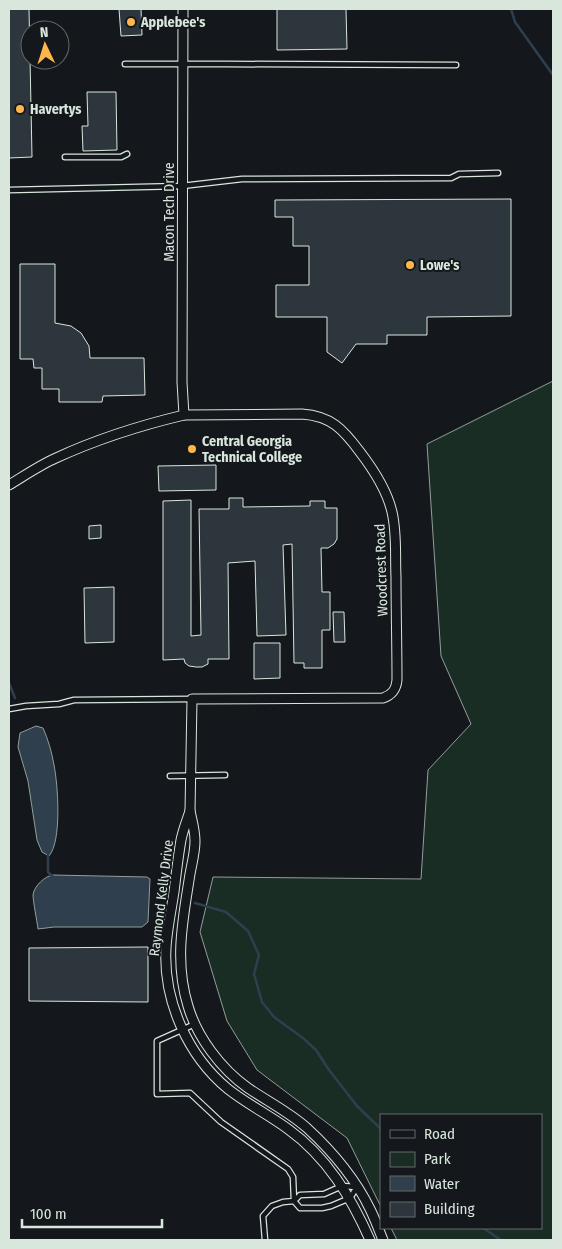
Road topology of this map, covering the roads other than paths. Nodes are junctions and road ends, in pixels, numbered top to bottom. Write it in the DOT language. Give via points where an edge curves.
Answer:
graph roads {
  1 [pos="183,9"];
  2 [pos="125,64"];
  3 [pos="182,64"];
  4 [pos="456,65"];
  5 [pos="127,154"];
  6 [pos="66,157"];
  7 [pos="498,174"];
  8 [pos="182,186"];
  9 [pos="9,190"];
  10 [pos="184,415"];
  11 [pos="9,485"];
  12 [pos="192,699"];
  13 [pos="9,709"];
  14 [pos="191,775"];
  15 [pos="225,775"];
  16 [pos="170,776"];
  17 [pos="190,811"];
  18 [pos="195,1024"];
  19 [pos="183,1029"];
  20 [pos="342,1186"];
  21 [pos="357,1186"];
  22 [pos="350,1198"];
  23 [pos="294,1201"];
  24 [pos="265,1240"];
  25 [pos="370,1240"];
  26 [pos="383,1240"];
  1 -- 3 [label="street, Macon Tech Drive"];
  2 -- 3 [label="lane"];
  3 -- 4 [label="lane"];
  3 -- 8 [label="street, Macon Tech Drive"];
  5 -- 6 [label="lane" via="121,157"];
  7 -- 8 [label="lane" via="459,174 451,178 242,179"];
  8 -- 9 [label="lane"];
  8 -- 10 [label="street, Macon Tech Drive"];
  10 -- 11 [label="street, Woodcrest Road" via="79,448"];
  10 -- 12 [label="street, Woodcrest Road" via="302,414 336,424 348,435 384,490 392,512 395,538 397,680 389,696"];
  12 -- 13 [label="lane" via="74,700"];
  12 -- 14 [label="street, Raymond Kelly Drive"];
  14 -- 15 [label="lane"];
  14 -- 16 [label="lane"];
  14 -- 17 [label="street, Raymond Kelly Drive"];
  17 -- 18 [label="street, Raymond Kelly Drive" via="195,840 180,963 185,994"];
  17 -- 19 [label="street, Raymond Kelly Drive" via="182,838 166,948 172,1000"];
  18 -- 19 [label="lane"];
  18 -- 21 [label="street, Raymond Kelly Drive" via="203,1040 238,1081 307,1128 338,1159"];
  19 -- 20 [label="street, Raymond Kelly Drive" via="220,1082 303,1140"];
  19 -- 23 [label="lane" via="157,1041 157,1094 190,1093 221,1122 288,1169"];
  20 -- 21 [label="lane"];
  20 -- 22 [label="street, Raymond Kelly Drive"];
  20 -- 23 [label="lane" via="324,1194 300,1195"];
  21 -- 22 [label="lane"];
  21 -- 26 [label="street, Raymond Kelly Drive"];
  22 -- 23 [label="lane" via="322,1208 300,1208"];
  22 -- 25 [label="street, Raymond Kelly Drive"];
  23 -- 24 [label="lane" via="272,1206 263,1216"];
}
